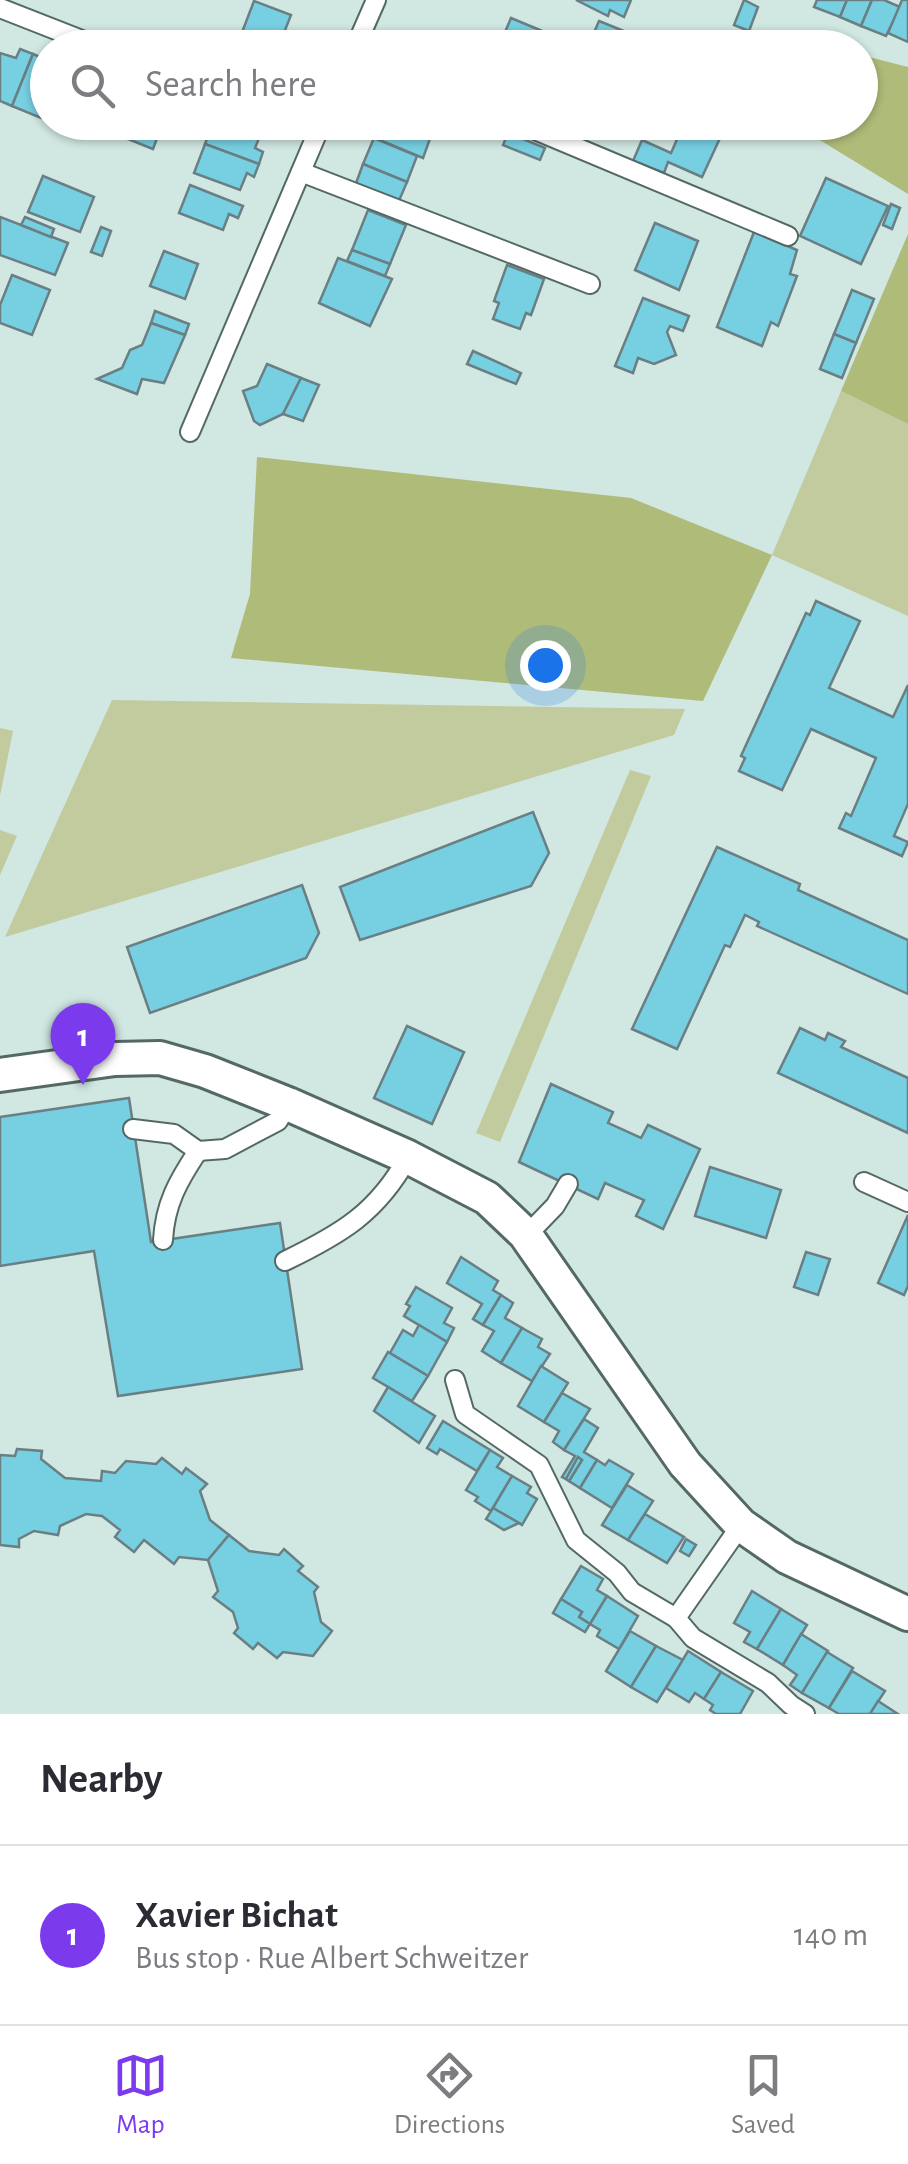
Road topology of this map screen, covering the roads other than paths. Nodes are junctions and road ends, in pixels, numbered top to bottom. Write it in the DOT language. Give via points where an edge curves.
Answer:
graph roads {
  1 [pos="376,0"];
  2 [pos="0,8"];
  3 [pos="56,30"];
  4 [pos="363,30"];
  5 [pos="315,140"];
  6 [pos="559,140"];
  7 [pos="301,172"];
  8 [pos="788,236"];
  9 [pos="590,284"];
  10 [pos="190,432"];
  11 [pos="0,1075"];
  12 [pos="288,1104"];
  13 [pos="134,1129"];
  14 [pos="198,1151"];
  15 [pos="408,1156"];
  16 [pos="864,1182"];
  17 [pos="568,1184"];
  18 [pos="908,1202"];
  19 [pos="526,1236"];
  20 [pos="163,1240"];
  21 [pos="285,1261"];
  22 [pos="454,1380"];
  23 [pos="741,1526"];
  24 [pos="908,1614"];
  25 [pos="676,1618"];
  26 [pos="805,1714"];
  1 -- 4 [label="lane"];
  2 -- 3 [label="lane"];
  5 -- 7 [label="lane"];
  6 -- 8 [label="lane"];
  7 -- 9 [label="lane"];
  7 -- 10 [label="lane"];
  11 -- 12 [label="street" via="160,1058"];
  12 -- 14 [label="lane" via="278,1121 252,1138"];
  12 -- 15 [label="street"];
  13 -- 14 [label="lane" via="174,1134"];
  14 -- 20 [label="lane" via="174,1186"];
  15 -- 19 [label="street" via="487,1198"];
  15 -- 21 [label="lane" via="369,1211 337,1236"];
  16 -- 18 [label="lane"];
  17 -- 19 [label="lane"];
  19 -- 23 [label="street" via="685,1464"];
  22 -- 25 [label="lane" via="465,1414 538,1465 576,1540 632,1592"];
  23 -- 24 [label="street" via="787,1557"];
  23 -- 25 [label="lane"];
  25 -- 26 [label="lane" via="693,1638"];
}
